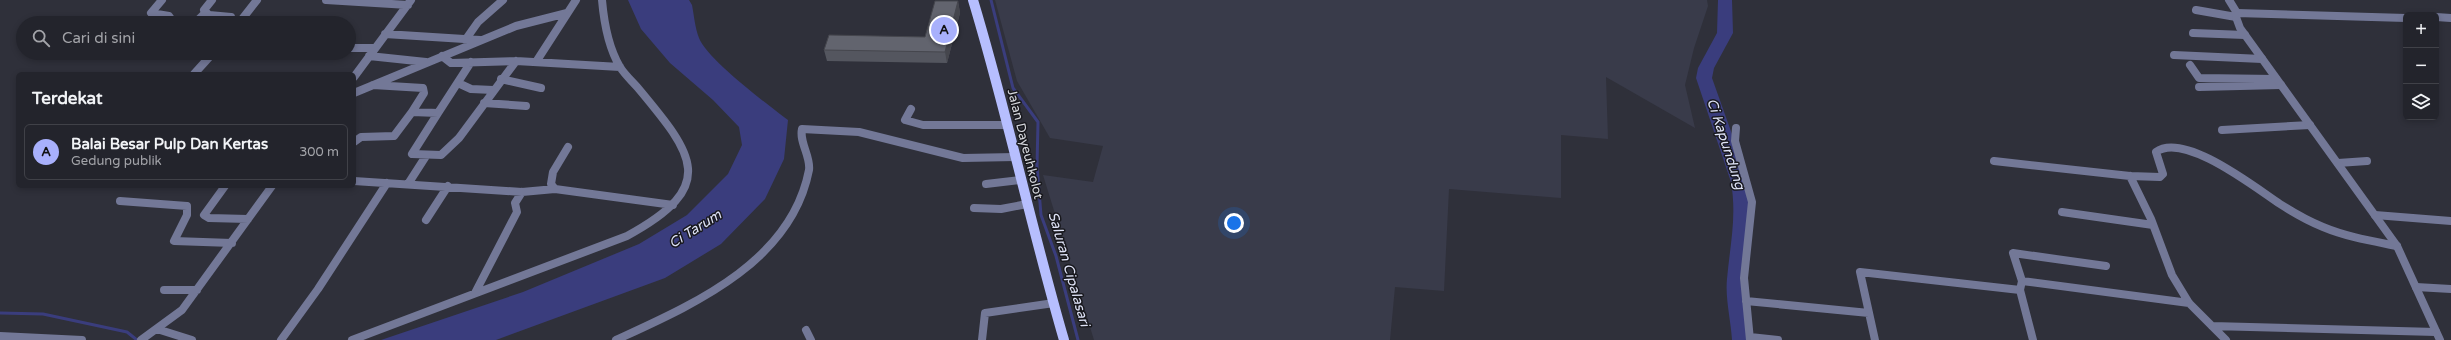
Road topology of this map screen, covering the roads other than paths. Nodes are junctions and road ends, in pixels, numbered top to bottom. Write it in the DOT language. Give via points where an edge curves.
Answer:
graph roads {
  1 [pos="162,0"];
  2 [pos="212,0"];
  3 [pos="257,0"];
  4 [pos="326,0"];
  5 [pos="503,0"];
  6 [pos="576,0"];
  7 [pos="602,0"];
  8 [pos="973,0"];
  9 [pos="2229,0"];
  10 [pos="409,2"];
  11 [pos="2196,10"];
  12 [pos="206,12"];
  13 [pos="567,13"];
  14 [pos="2236,15"];
  15 [pos="169,16"];
  16 [pos="202,16"];
  17 [pos="220,16"];
  18 [pos="244,16"];
  19 [pos="2439,17"];
  20 [pos="2403,18"];
  21 [pos="2451,18"];
  22 [pos="2193,33"];
  23 [pos="385,34"];
  24 [pos="2245,35"];
  25 [pos="466,39"];
  26 [pos="482,40"];
  27 [pos="356,48"];
  28 [pos="375,48"];
  29 [pos="2174,55"];
  30 [pos="369,56"];
  31 [pos="442,56"];
  32 [pos="2262,59"];
  33 [pos="207,60"];
  34 [pos="516,61"];
  35 [pos="426,62"];
  36 [pos="471,62"];
  37 [pos="536,62"];
  38 [pos="2190,65"];
  39 [pos="620,67"];
  40 [pos="196,72"];
  41 [pos="356,74"];
  42 [pos="501,78"];
  43 [pos="2279,82"];
  44 [pos="458,83"];
  45 [pos="372,85"];
  46 [pos="2199,87"];
  47 [pos="541,88"];
  48 [pos="493,90"];
  49 [pos="356,92"];
  50 [pos="484,103"];
  51 [pos="526,106"];
  52 [pos="911,109"];
  53 [pos="412,112"];
  54 [pos="438,113"];
  55 [pos="1007,125"];
  56 [pos="2310,125"];
  57 [pos="1736,128"];
  58 [pos="2222,130"];
  59 [pos="356,140"];
  60 [pos="568,147"];
  61 [pos="426,156"];
  62 [pos="1015,157"];
  63 [pos="1994,161"];
  64 [pos="2367,162"];
  65 [pos="2338,163"];
  66 [pos="2130,176"];
  67 [pos="1021,180"];
  68 [pos="356,181"];
  69 [pos="388,183"];
  70 [pos="408,184"];
  71 [pos="986,184"];
  72 [pos="448,186"];
  73 [pos="224,188"];
  74 [pos="271,188"];
  75 [pos="555,189"];
  76 [pos="522,192"];
  77 [pos="120,201"];
  78 [pos="1027,204"];
  79 [pos="673,205"];
  80 [pos="974,208"];
  81 [pos="2062,212"];
  82 [pos="2375,215"];
  83 [pos="248,219"];
  84 [pos="426,220"];
  85 [pos="2451,221"];
  86 [pos="2153,225"];
  87 [pos="232,243"];
  88 [pos="2397,246"];
  89 [pos="2106,266"];
  90 [pos="2021,286"];
  91 [pos="2416,286"];
  92 [pos="2451,289"];
  93 [pos="164,290"];
  94 [pos="197,290"];
  95 [pos="475,293"];
  96 [pos="1054,302"];
  97 [pos="1746,302"];
  98 [pos="2189,303"];
  99 [pos="1869,313"];
  100 [pos="2212,326"];
  101 [pos="157,329"];
  102 [pos="806,330"];
  103 [pos="0,336"];
  104 [pos="2438,336"];
  105 [pos="11,338"];
  106 [pos="1750,338"];
  107 [pos="82,340"];
  108 [pos="142,340"];
  109 [pos="192,340"];
  110 [pos="281,340"];
  111 [pos="352,340"];
  112 [pos="616,340"];
  113 [pos="811,340"];
  114 [pos="982,340"];
  115 [pos="1064,340"];
  116 [pos="1778,340"];
  117 [pos="1875,340"];
  118 [pos="2033,340"];
  119 [pos="2226,340"];
  1 -- 15 [label="street" via="151,13"];
  2 -- 12 [label="street" via="204,10"];
  3 -- 18 [label="street"];
  4 -- 10 [label="street"];
  5 -- 25 [label="street" via="478,22"];
  6 -- 13 [label="street"];
  7 -- 39 [label="street" via="606,33"];
  8 -- 55 [label="main road, Jalan Dayeuhkolot"];
  9 -- 14 [label="street"];
  10 -- 23 [label="street"];
  11 -- 14 [label="street"];
  12 -- 16 [label="street"];
  12 -- 17 [label="street" via="209,15"];
  13 -- 26 [label="street" via="531,21"];
  13 -- 37 [label="street" via="554,38"];
  14 -- 20 [label="street"];
  14 -- 24 [label="street"];
  19 -- 21 [label="street"];
  22 -- 24 [label="street"];
  23 -- 25 [label="street"];
  23 -- 28 [label="street"];
  24 -- 32 [label="street"];
  25 -- 26 [label="street"];
  26 -- 31 [label="street"];
  27 -- 28 [label="street"];
  28 -- 30 [label="street"];
  29 -- 32 [label="street"];
  30 -- 35 [label="street"];
  30 -- 41 [label="street"];
  31 -- 35 [label="street"];
  31 -- 36 [label="street" via="451,63"];
  32 -- 43 [label="street"];
  33 -- 40 [label="street"];
  34 -- 36 [label="street"];
  34 -- 37 [label="street"];
  34 -- 42 [label="street"];
  35 -- 45 [label="street"];
  36 -- 44 [label="street"];
  37 -- 39 [label="street"];
  38 -- 43 [label="street" via="2199,78"];
  39 -- 79 [label="street" via="682,148 689,167 688,177 686,186"];
  42 -- 47 [label="street"];
  42 -- 48 [label="street"];
  43 -- 46 [label="street"];
  43 -- 56 [label="street"];
  44 -- 48 [label="street" via="466,88"];
  44 -- 54 [label="street"];
  45 -- 49 [label="street"];
  45 -- 53 [label="street" via="424,89"];
  48 -- 50 [label="street"];
  50 -- 51 [label="street"];
  50 -- 61 [label="street" via="454,144 441,155"];
  52 -- 55 [label="street" via="905,120 923,125"];
  53 -- 54 [label="street"];
  53 -- 59 [label="street" via="394,136 361,137"];
  54 -- 61 [label="street" via="412,151 412,154"];
  55 -- 62 [label="main road, Jalan Dayeuhkolot"];
  56 -- 58 [label="street"];
  56 -- 65 [label="street"];
  57 -- 97 [label="street" via="1735,144 1751,194 1752,209 1744,272"];
  60 -- 75 [label="street" via="551,177 551,184"];
  61 -- 70 [label="street"];
  62 -- 67 [label="main road, Jalan Dayeuhkolot"];
  62 -- 112 [label="street" via="963,158 860,132 806,128 801,133 809,168 791,220 785,228 721,288 680,311"];
  63 -- 66 [label="street"];
  64 -- 65 [label="street"];
  65 -- 82 [label="street"];
  66 -- 86 [label="street"];
  66 -- 88 [label="street" via="2162,176 2156,152 2161,148 2185,150 2222,164 2293,212 2323,226 2341,234"];
  67 -- 71 [label="street"];
  67 -- 78 [label="main road, Jalan Dayeuhkolot"];
  68 -- 69 [label="street"];
  69 -- 70 [label="street"];
  69 -- 110 [label="street"];
  70 -- 72 [label="street"];
  72 -- 76 [label="street"];
  72 -- 84 [label="street"];
  73 -- 83 [label="street" via="204,216"];
  74 -- 83 [label="street"];
  75 -- 76 [label="street"];
  75 -- 79 [label="street"];
  76 -- 95 [label="street" via="515,203 517,212"];
  77 -- 87 [label="street" via="187,206 187,215 174,241"];
  78 -- 80 [label="street" via="995,210"];
  78 -- 96 [label="main road, Jalan Dayeuhkolot"];
  79 -- 95 [label="street" via="647,225 627,236"];
  81 -- 86 [label="street"];
  82 -- 85 [label="street"];
  82 -- 88 [label="street"];
  83 -- 87 [label="street"];
  86 -- 98 [label="street" via="2172,275"];
  87 -- 94 [label="street"];
  88 -- 91 [label="street"];
  89 -- 90 [label="street" via="2013,253"];
  90 -- 98 [label="street"];
  90 -- 99 [label="street" via="1860,272"];
  90 -- 118 [label="street"];
  91 -- 92 [label="street"];
  91 -- 104 [label="street"];
  93 -- 94 [label="street"];
  94 -- 101 [label="street" via="182,310"];
  95 -- 111 [label="street"];
  96 -- 114 [label="street" via="985,313"];
  96 -- 115 [label="main road, Jalan Dayeuhkolot"];
  97 -- 99 [label="street"];
  97 -- 106 [label="street"];
  98 -- 100 [label="street"];
  99 -- 117 [label="street"];
  100 -- 104 [label="street"];
  100 -- 119 [label="street"];
  101 -- 108 [label="street"];
  101 -- 109 [label="street"];
  102 -- 113 [label="street"];
  103 -- 105 [label="street"];
  105 -- 107 [label="street"];
  106 -- 116 [label="street"];
}
